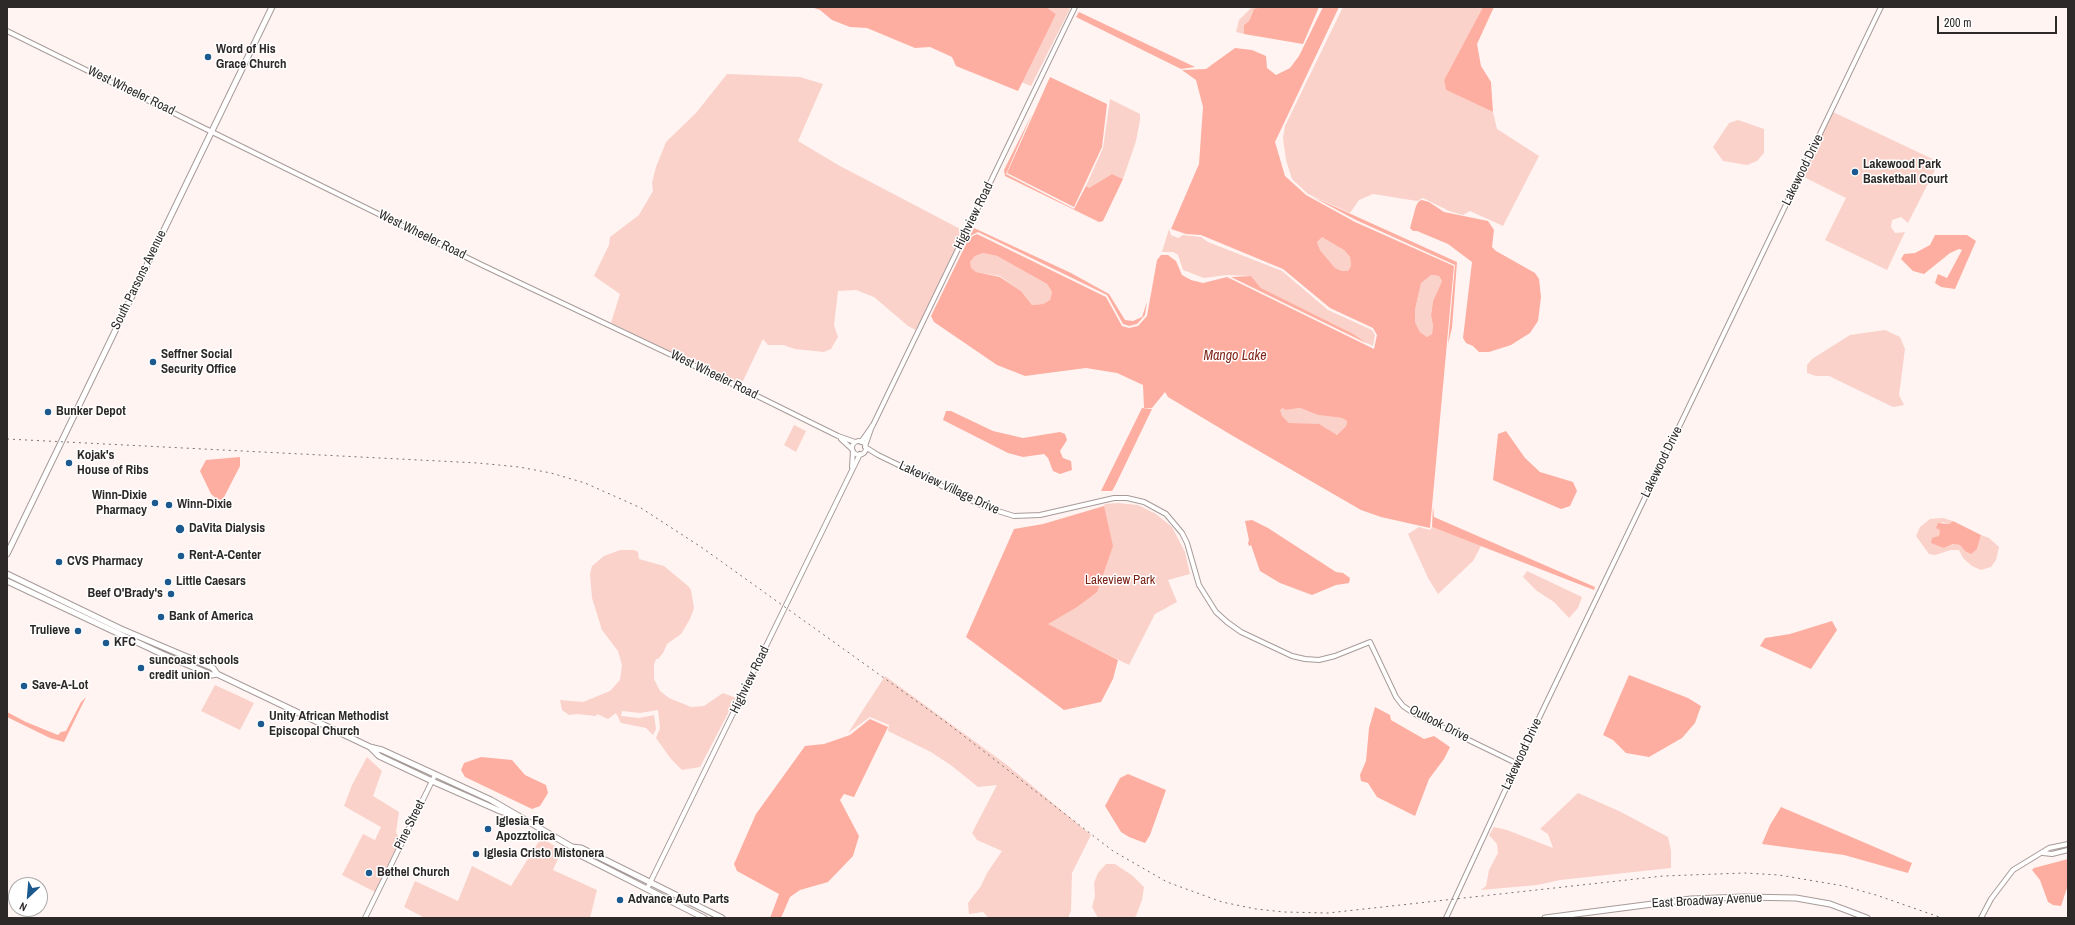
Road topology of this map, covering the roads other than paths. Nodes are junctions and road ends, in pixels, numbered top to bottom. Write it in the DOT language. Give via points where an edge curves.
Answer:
graph roads {
  1 [pos="272,7"];
  2 [pos="1075,7"];
  3 [pos="1881,7"];
  4 [pos="7,31"];
  5 [pos="212,131"];
  6 [pos="873,425"];
  7 [pos="838,436"];
  8 [pos="855,442"];
  9 [pos="861,442"];
  10 [pos="865,447"];
  11 [pos="853,451"];
  12 [pos="861,454"];
  13 [pos="878,455"];
  14 [pos="851,470"];
  15 [pos="7,554"];
  16 [pos="7,574"];
  17 [pos="7,581"];
  18 [pos="1370,642"];
  19 [pos="217,674"];
  20 [pos="370,747"];
  21 [pos="1518,764"];
  22 [pos="435,775"];
  23 [pos="432,781"];
  24 [pos="517,817"];
  25 [pos="2068,844"];
  26 [pos="572,847"];
  27 [pos="2068,850"];
  28 [pos="2043,853"];
  29 [pos="650,883"];
  30 [pos="647,889"];
  31 [pos="365,918"];
  32 [pos="704,918"];
  33 [pos="722,918"];
  34 [pos="1446,918"];
  35 [pos="1545,918"];
  36 [pos="1867,918"];
  37 [pos="1982,918"];
  1 -- 5 [label="main road, South Parsons Avenue"];
  2 -- 6 [label="street, Highview Road"];
  3 -- 21 [label="street, Lakewood Drive"];
  4 -- 5 [label="street, West Wheeler Road"];
  5 -- 7 [label="street, West Wheeler Road" via="482,265"];
  5 -- 15 [label="main road, South Parsons Avenue"];
  6 -- 9 [label="street, Highview Road"];
  6 -- 10 [label="street, Highview Road"];
  7 -- 8 [label="street, West Wheeler Road"];
  7 -- 11 [label="street, West Wheeler Road"];
  8 -- 9 [label="street, West Wheeler Road"];
  8 -- 11 [label="street, Highview Road"];
  9 -- 10 [label="street, Lakeview Village Drive"];
  10 -- 12 [label="street, Highview Road"];
  10 -- 13 [label="street, Lakeview Village Drive"];
  11 -- 12 [label="street, West Wheeler Road"];
  11 -- 14 [label="street, Highview Road"];
  12 -- 13 [label="street, Lakeview Village Drive"];
  12 -- 14 [label="street, Highview Road"];
  13 -- 18 [label="street, Lakeview Village Drive" via="985,507 1014,516 1040,515 1114,498 1144,502 1166,514 1174,523 1187,543 1206,600 1216,612 1241,632 1292,656 1305,659 1319,660"];
  14 -- 29 [label="street, Highview Road"];
  16 -- 19 [label="main road" via="122,629 213,668"];
  17 -- 19 [label="main road" via="162,654"];
  18 -- 21 [label="street, Outlook Drive" via="1396,697 1403,706"];
  19 -- 20 [label="main road"];
  20 -- 22 [label="main road"];
  20 -- 23 [label="main road" via="379,756"];
  21 -- 34 [label="street, Lakewood Drive"];
  22 -- 23 [label="street, Pine Street"];
  22 -- 24 [label="main road" via="503,806"];
  23 -- 24 [label="main road"];
  23 -- 31 [label="street, Pine Street"];
  24 -- 26 [label="main road"];
  25 -- 28 [label="street" via="2049,848"];
  26 -- 29 [label="main road" via="582,848"];
  26 -- 30 [label="main road" via="578,854"];
  27 -- 28 [label="street" via="2052,854"];
  28 -- 37 [label="street" via="2013,870 1991,898"];
  29 -- 30 [label="street, Highview Road"];
  29 -- 33 [label="main road"];
  30 -- 32 [label="main road"];
  35 -- 36 [label="main road, East Broadway Avenue" via="1684,900 1744,897 1796,898 1830,904"];
}
